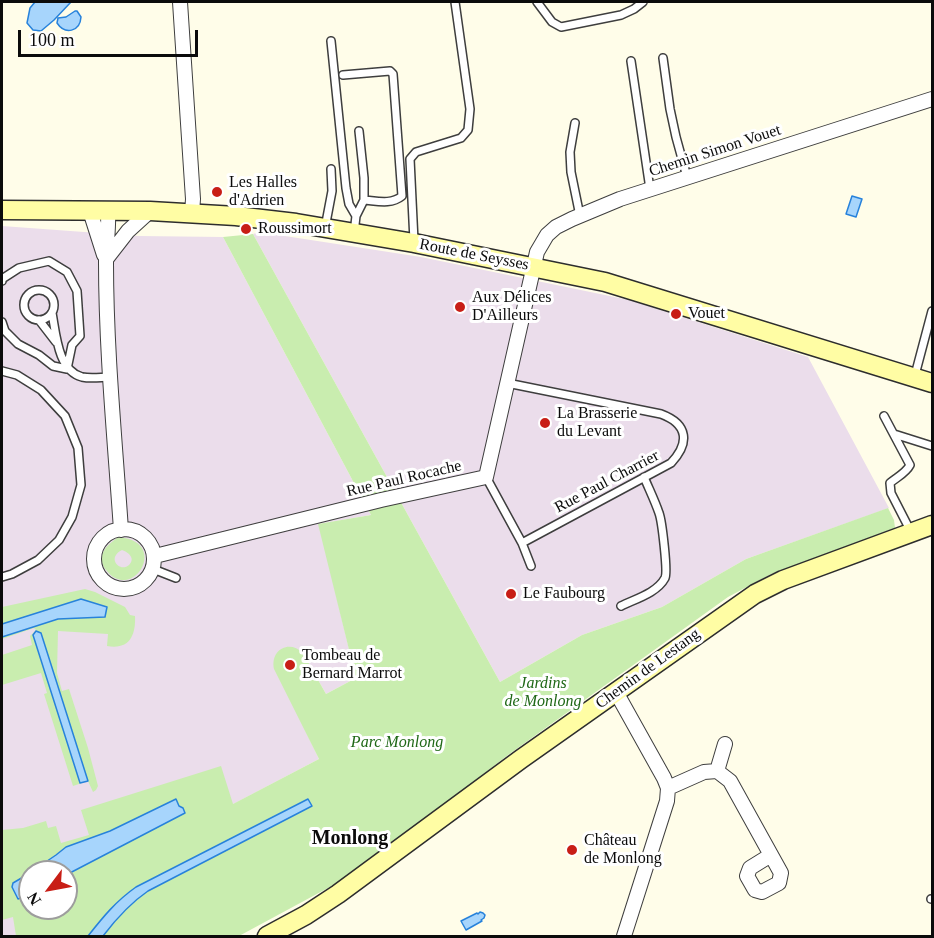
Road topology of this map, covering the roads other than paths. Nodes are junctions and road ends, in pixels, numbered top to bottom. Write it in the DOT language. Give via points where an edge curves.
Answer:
graph roads {
  1 [pos="180,2"];
  2 [pos="455,2"];
  3 [pos="537,2"];
  4 [pos="643,2"];
  5 [pos="331,41"];
  6 [pos="663,58"];
  7 [pos="631,62"];
  8 [pos="343,75"];
  9 [pos="933,99"];
  10 [pos="575,123"];
  11 [pos="359,131"];
  12 [pos="331,169"];
  13 [pos="687,177"];
  14 [pos="650,189"];
  15 [pos="364,200"];
  16 [pos="2,210"];
  17 [pos="99,211"];
  18 [pos="150,211"];
  19 [pos="192,213"];
  20 [pos="580,216"];
  21 [pos="355,224"];
  22 [pos="325,228"];
  23 [pos="414,243"];
  24 [pos="106,260"];
  25 [pos="533,267"];
  26 [pos="2,281"];
  27 [pos="933,311"];
  28 [pos="52,313"];
  29 [pos="39,320"];
  30 [pos="2,322"];
  31 [pos="929,341"];
  32 [pos="57,344"];
  33 [pos="67,369"];
  34 [pos="2,370"];
  35 [pos="111,376"];
  36 [pos="914,378"];
  37 [pos="507,383"];
  38 [pos="933,383"];
  39 [pos="884,416"];
  40 [pos="894,434"];
  41 [pos="933,446"];
  42 [pos="486,477"];
  43 [pos="644,477"];
  44 [pos="933,525"];
  45 [pos="121,530"];
  46 [pos="911,533"];
  47 [pos="522,543"];
  48 [pos="154,562"];
  49 [pos="531,566"];
  50 [pos="2,577"];
  51 [pos="176,578"];
  52 [pos="621,606"];
  53 [pos="616,692"];
  54 [pos="725,744"];
  55 [pos="717,771"];
  56 [pos="668,788"];
  57 [pos="771,855"];
  58 [pos="267,936"];
  59 [pos="624,936"];
  1 -- 19 [label="street"];
  2 -- 23 [label="lane" via="470,109 468,130 461,138 416,152 410,159"];
  3 -- 4 [label="lane" via="552,22 561,27 621,15"];
  5 -- 21 [label="lane" via="346,188"];
  6 -- 13 [label="lane" via="670,109"];
  7 -- 14 [label="lane"];
  8 -- 15 [label="lane" via="390,70 393,74 402,196 386,202"];
  9 -- 13 [label="street, Chemin Simon Vouet"];
  10 -- 20 [label="lane" via="571,172"];
  11 -- 15 [label="lane"];
  12 -- 22 [label="lane" via="332,191"];
  13 -- 14 [label="street, Chemin Simon Vouet"];
  14 -- 20 [label="street, Chemin Simon Vouet"];
  15 -- 21 [label="lane"];
  16 -- 17 [label="main road, Route de Seysses"];
  17 -- 18 [label="main road, Route de Seysses"];
  17 -- 24 [label="street" via="109,231"];
  18 -- 19 [label="main road, Route de Seysses"];
  18 -- 24 [label="street" via="128,231"];
  19 -- 22 [label="main road, Route de Seysses"];
  20 -- 25 [label="street, Chemin Simon Vouet" via="547,234"];
  21 -- 22 [label="main road, Route de Seysses"];
  21 -- 23 [label="main road, Route de Seysses"];
  23 -- 25 [label="main road, Route de Seysses"];
  24 -- 35 [label="street"];
  25 -- 36 [label="main road, Route de Seysses" via="605,282"];
  25 -- 37 [label="street, Rue Paul Rocache"];
  26 -- 33 [label="lane" via="19,268 49,261 67,272 76,291 80,336 72,345"];
  27 -- 31 [label="lane"];
  28 -- 29 [label="lane"];
  28 -- 29 [label="lane" via="52,297 44,290 33,290 25,297 23,308 29,317"];
  28 -- 32 [label="lane"];
  29 -- 32 [label="lane"];
  30 -- 33 [label="lane" via="18,344 53,366"];
  31 -- 36 [label="lane"];
  32 -- 33 [label="lane"];
  33 -- 35 [label="lane" via="84,378"];
  34 -- 50 [label="lane" via="41,390 65,416 78,448 81,485 72,517 58,540 38,560"];
  35 -- 45 [label="street"];
  36 -- 38 [label="main road, Route de Seysses"];
  37 -- 42 [label="street, Rue Paul Rocache"];
  37 -- 43 [label="lane, Rue Paul Charrier" via="671,418 684,434 680,454"];
  39 -- 40 [label="lane"];
  40 -- 41 [label="lane"];
  40 -- 46 [label="lane" via="910,465 891,483 891,493"];
  42 -- 47 [label="lane"];
  42 -- 48 [label="street, Rue Paul Rocache" via="381,500"];
  43 -- 47 [label="lane, Rue Paul Charrier"];
  43 -- 52 [label="lane" via="660,514 666,577 651,592"];
  44 -- 46 [label="main road, Chemin de Lestang"];
  45 -- 48 [label="street" via="137,531 146,537"];
  45 -- 48 [label="street" via="111,532 96,546 94,563 103,582 112,588 133,589 146,581"];
  46 -- 53 [label="main road, Chemin de Lestang" via="755,594"];
  47 -- 49 [label="lane"];
  48 -- 51 [label="lane"];
  53 -- 56 [label="street"];
  53 -- 58 [label="main road, Chemin de Lestang" via="338,894"];
  54 -- 55 [label="street"];
  55 -- 56 [label="street" via="704,772"];
  55 -- 57 [label="street" via="730,781"];
  56 -- 59 [label="street"];
}
